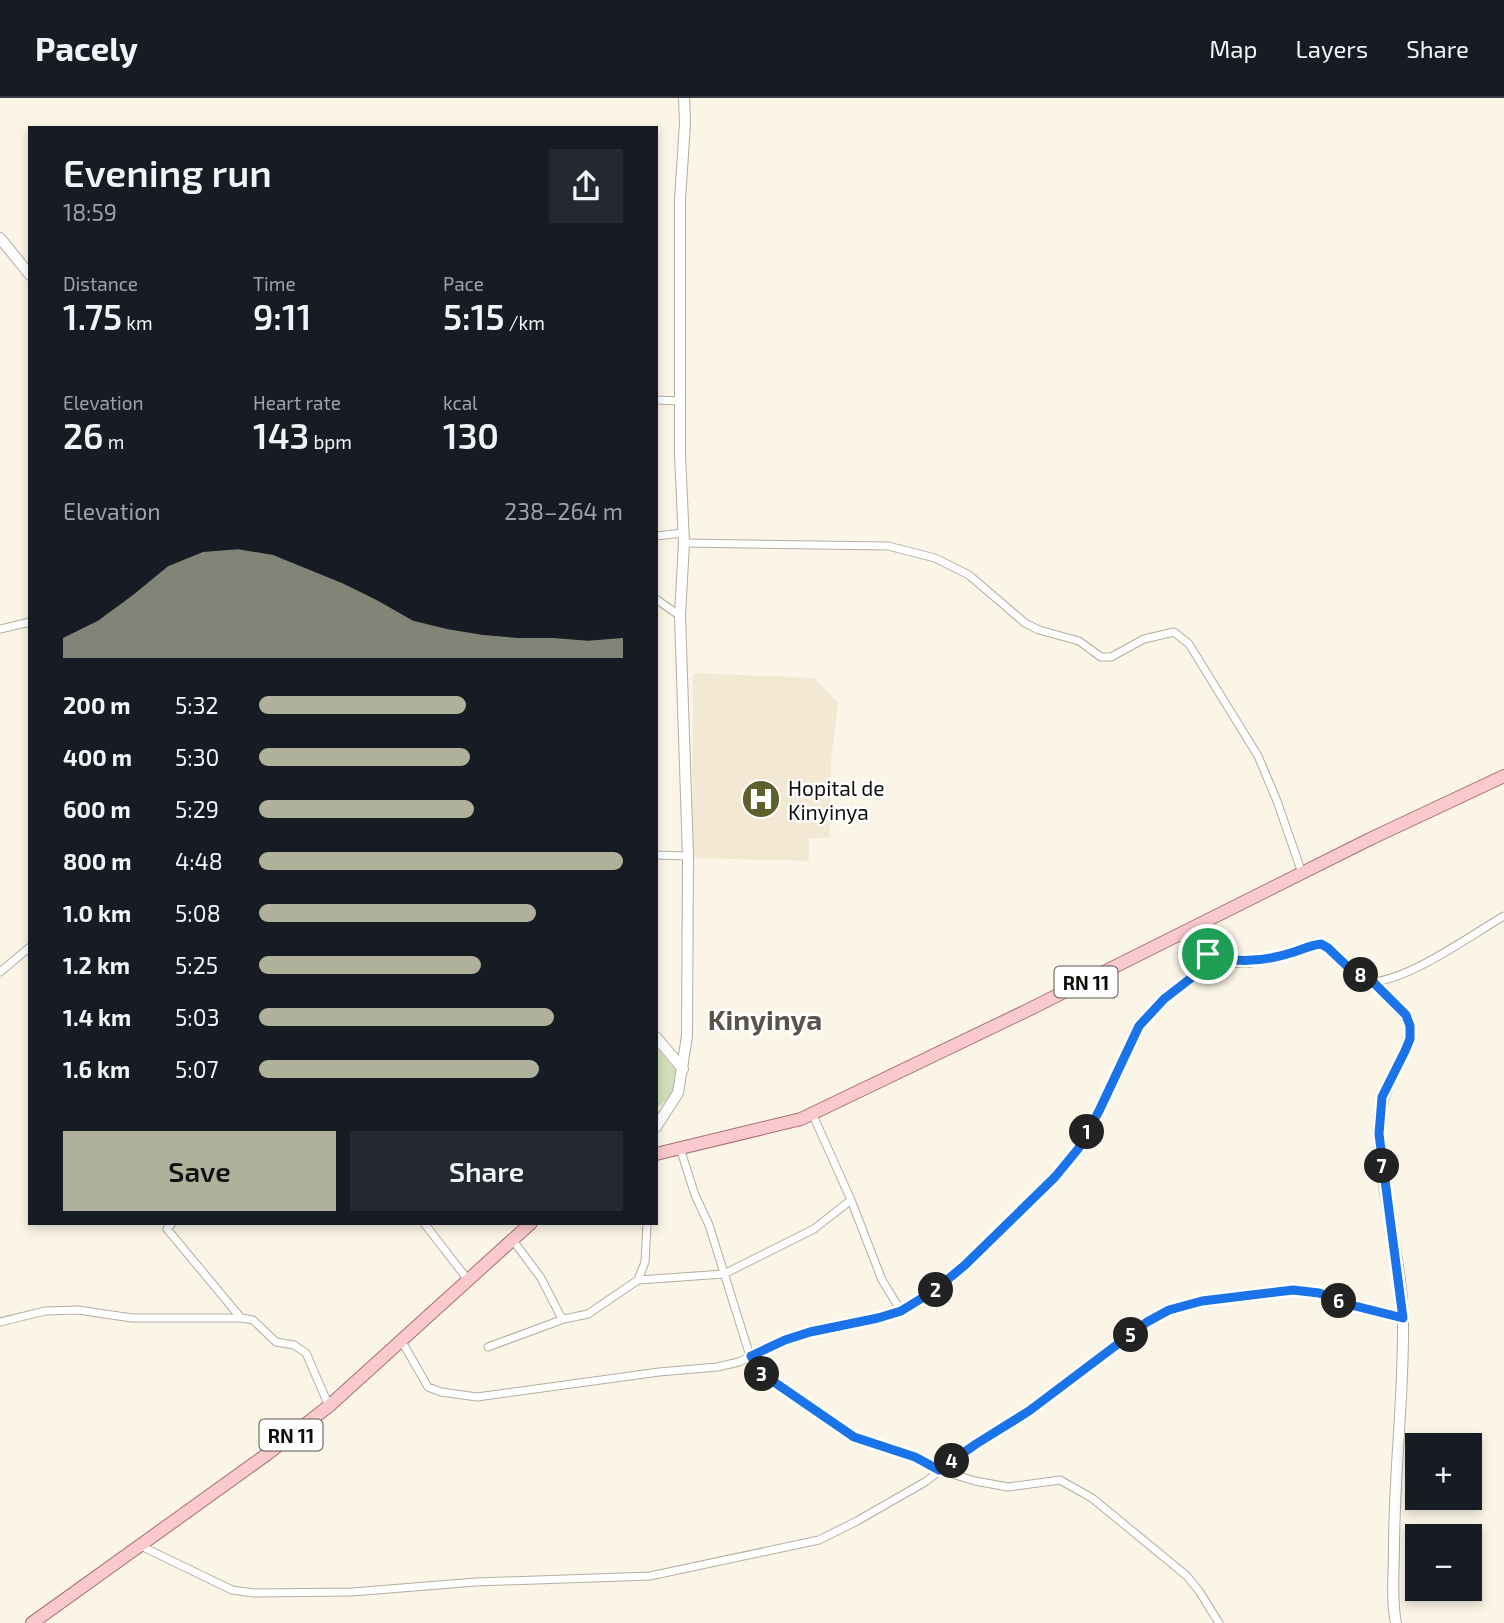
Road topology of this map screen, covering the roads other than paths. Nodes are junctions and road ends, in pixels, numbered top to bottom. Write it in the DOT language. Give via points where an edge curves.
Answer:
graph roads {
  1 [pos="684,98"];
  2 [pos="0,238"];
  3 [pos="28,273"];
  4 [pos="658,400"];
  5 [pos="681,401"];
  6 [pos="658,536"];
  7 [pos="683,538"];
  8 [pos="658,600"];
  9 [pos="680,616"];
  10 [pos="28,622"];
  11 [pos="0,629"];
  12 [pos="1504,776"];
  13 [pos="658,855"];
  14 [pos="688,856"];
  15 [pos="1302,874"];
  16 [pos="1504,916"];
  17 [pos="1181,935"];
  18 [pos="28,949"];
  19 [pos="1208,954"];
  20 [pos="0,972"];
  21 [pos="1373,982"];
  22 [pos="658,1039"];
  23 [pos="683,1069"];
  24 [pos="813,1113"];
  25 [pos="658,1124"];
  26 [pos="680,1147"];
  27 [pos="658,1153"];
  28 [pos="851,1200"];
  29 [pos="170,1225"];
  30 [pos="426,1225"];
  31 [pos="528,1225"];
  32 [pos="647,1225"];
  33 [pos="512,1238"];
  34 [pos="724,1274"];
  35 [pos="468,1280"];
  36 [pos="638,1280"];
  37 [pos="901,1311"];
  38 [pos="241,1318"];
  39 [pos="1403,1318"];
  40 [pos="564,1319"];
  41 [pos="0,1322"];
  42 [pos="400,1339"];
  43 [pos="488,1347"];
  44 [pos="751,1356"];
  45 [pos="329,1406"];
  46 [pos="939,1470"];
  47 [pos="141,1546"];
  48 [pos="32,1623"];
  49 [pos="1219,1623"];
  50 [pos="1396,1623"];
  1 -- 5 [label="main road"];
  2 -- 3 [label="main road"];
  4 -- 5 [label="street"];
  5 -- 7 [label="main road"];
  6 -- 7 [label="street"];
  7 -- 9 [label="main road"];
  7 -- 15 [label="street" via="888,546 934,558 969,575 1025,623 1079,641 1101,657 1174,632 1189,644 1258,756"];
  8 -- 9 [label="street"];
  9 -- 14 [label="main road"];
  10 -- 11 [label="street"];
  12 -- 15 [label="main road, RN 11"];
  13 -- 14 [label="street"];
  14 -- 23 [label="main road"];
  15 -- 17 [label="main road, RN 11"];
  16 -- 21 [label="street" via="1412,970"];
  17 -- 19 [label="main road"];
  17 -- 24 [label="main road, RN 11"];
  18 -- 20 [label="street"];
  19 -- 21 [label="main road" via="1248,961 1321,944"];
  19 -- 37 [label="street" via="1195,975 1139,1026 1078,1149 1055,1177 965,1265"];
  21 -- 39 [label="main road" via="1406,1015 1410,1026 1410,1039 1382,1097 1379,1134"];
  22 -- 23 [label="main road"];
  23 -- 25 [label="main road" via="678,1093"];
  24 -- 26 [label="main road, RN 11" via="769,1128"];
  24 -- 28 [label="street"];
  26 -- 27 [label="main road, RN 11"];
  26 -- 34 [label="street"];
  28 -- 34 [label="street" via="814,1229"];
  28 -- 37 [label="street" via="881,1280"];
  29 -- 38 [label="street" via="167,1229"];
  30 -- 35 [label="street"];
  31 -- 33 [label="main road, RN 11"];
  32 -- 36 [label="street" via="645,1262"];
  33 -- 35 [label="main road, RN 11"];
  33 -- 40 [label="street"];
  34 -- 36 [label="street"];
  34 -- 44 [label="street"];
  35 -- 42 [label="main road, RN 11"];
  36 -- 40 [label="street" via="587,1314"];
  37 -- 44 [label="street" via="810,1332"];
  38 -- 41 [label="street" via="132,1318 78,1310 45,1311"];
  38 -- 45 [label="street" via="254,1320 276,1342 306,1353"];
  39 -- 46 [label="street" via="1319,1293 1293,1290 1202,1301 1169,1310"];
  39 -- 50 [label="main road" via="1394,1513"];
  40 -- 43 [label="street"];
  42 -- 44 [label="street" via="428,1387 477,1397 717,1367"];
  42 -- 45 [label="main road, RN 11"];
  44 -- 46 [label="street" via="761,1373 854,1437"];
  45 -- 47 [label="main road, RN 11"];
  46 -- 47 [label="street" via="819,1540 650,1576 254,1593 232,1590"];
  46 -- 49 [label="street" via="1008,1487 1060,1480 1076,1488 1187,1576"];
  47 -- 48 [label="main road, RN 11"];
}
